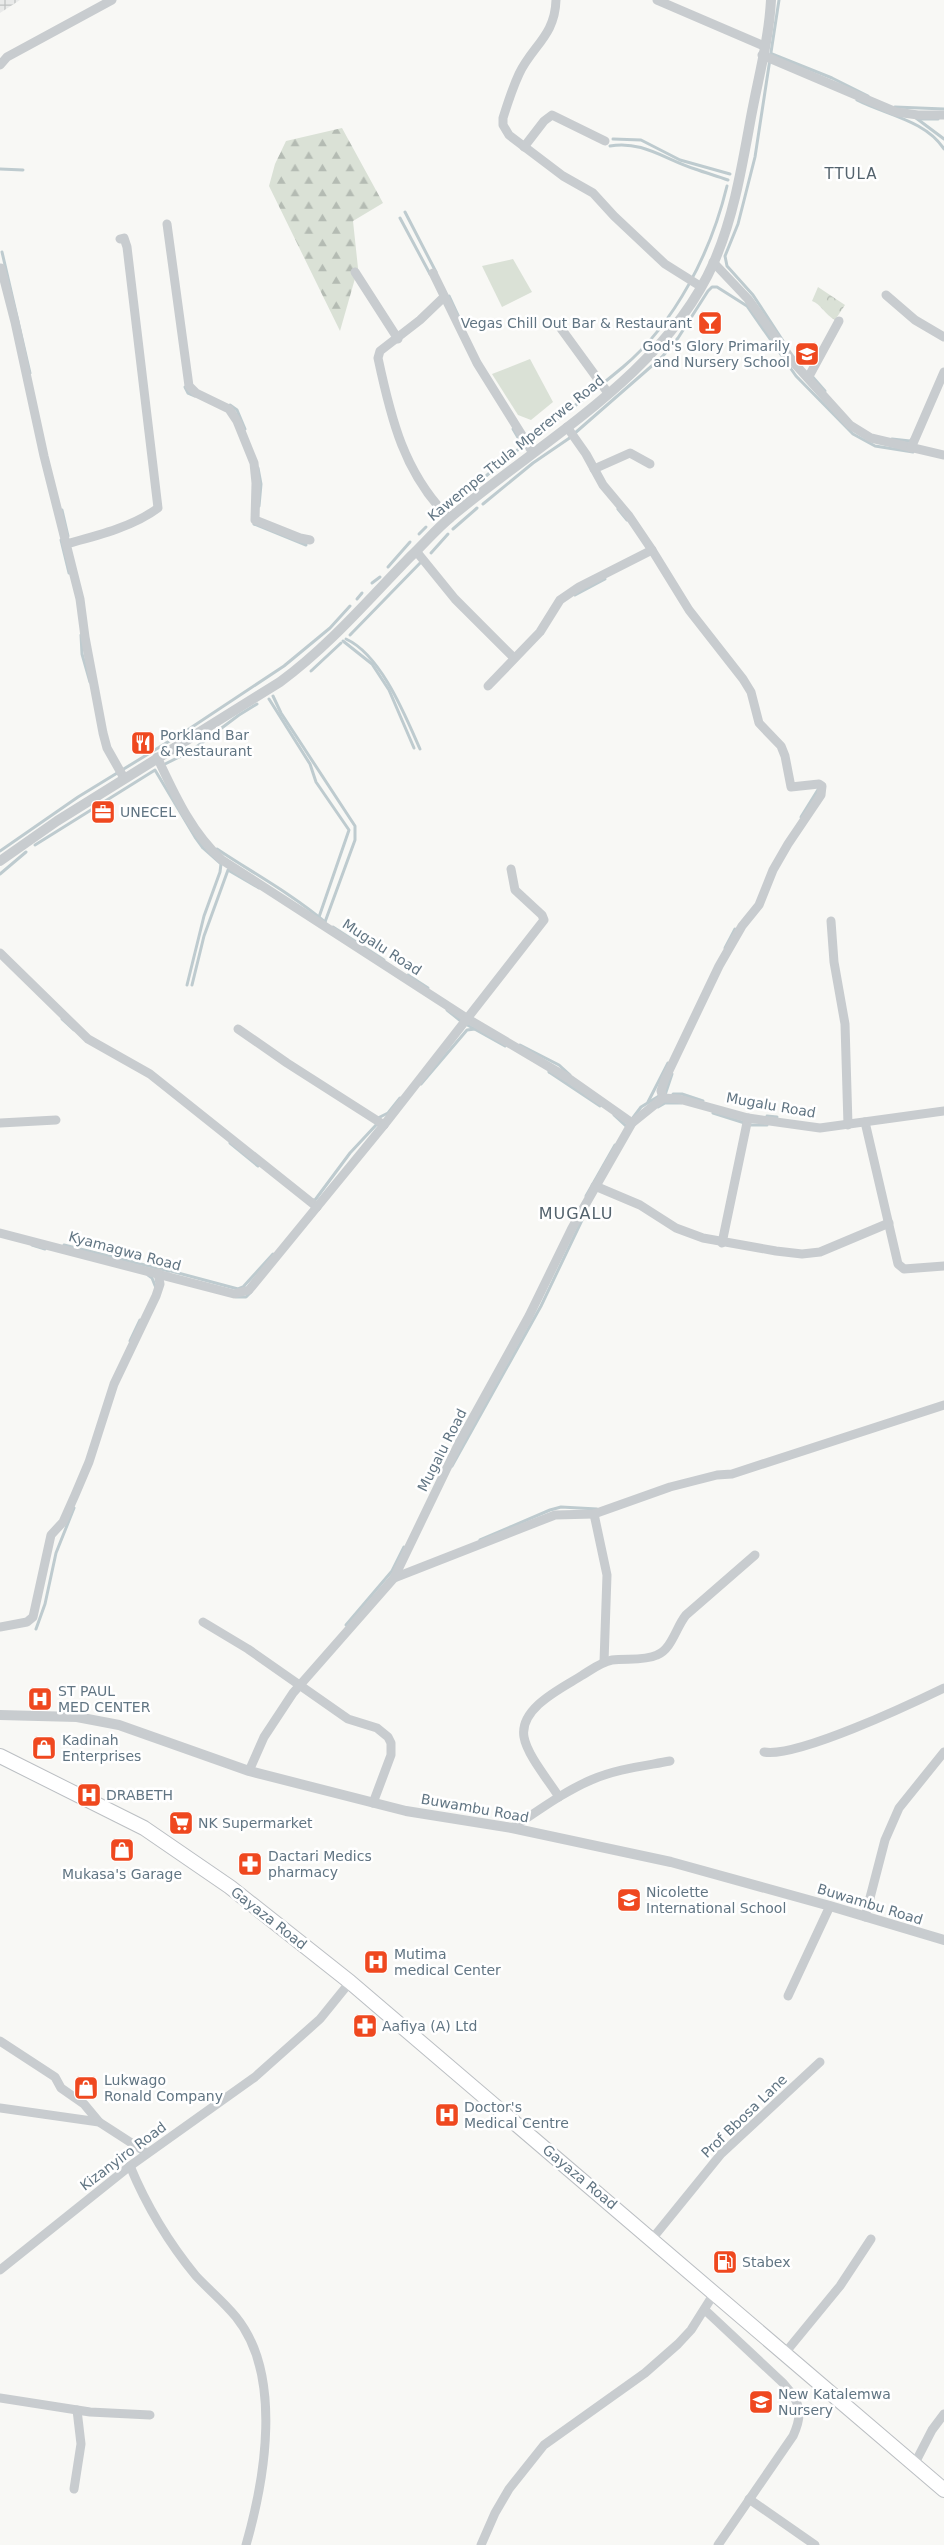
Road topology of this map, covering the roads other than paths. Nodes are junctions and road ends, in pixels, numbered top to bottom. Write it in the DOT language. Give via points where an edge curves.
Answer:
graph roads {
  1 [pos="112,0"];
  2 [pos="556,0"];
  3 [pos="657,0"];
  4 [pos="771,0"];
  5 [pos="763,51"];
  6 [pos="0,65"];
  7 [pos="944,115"];
  8 [pos="605,141"];
  9 [pos="524,147"];
  10 [pos="167,224"];
  11 [pos="120,238"];
  12 [pos="713,262"];
  13 [pos="1,268"];
  14 [pos="354,272"];
  15 [pos="433,273"];
  16 [pos="700,286"];
  17 [pos="886,295"];
  18 [pos="444,297"];
  19 [pos="839,321"];
  20 [pos="557,323"];
  21 [pos="944,337"];
  22 [pos="398,339"];
  23 [pos="944,372"];
  24 [pos="808,378"];
  25 [pos="608,393"];
  26 [pos="567,427"];
  27 [pos="911,448"];
  28 [pos="533,453"];
  29 [pos="944,455"];
  30 [pos="650,464"];
  31 [pos="594,469"];
  32 [pos="449,518"];
  33 [pos="310,540"];
  34 [pos="66,544"];
  35 [pos="652,550"];
  36 [pos="416,552"];
  37 [pos="514,658"];
  38 [pos="488,686"];
  39 [pos="157,757"];
  40 [pos="124,778"];
  41 [pos="0,861"];
  42 [pos="511,869"];
  43 [pos="831,921"];
  44 [pos="0,953"];
  45 [pos="468,1018"];
  46 [pos="238,1029"];
  47 [pos="663,1098"];
  48 [pos="944,1111"];
  49 [pos="748,1118"];
  50 [pos="56,1120"];
  51 [pos="865,1122"];
  52 [pos="632,1123"];
  53 [pos="0,1124"];
  54 [pos="384,1124"];
  55 [pos="848,1125"];
  56 [pos="595,1186"];
  57 [pos="317,1207"];
  58 [pos="889,1223"];
  59 [pos="0,1234"];
  60 [pos="722,1243"];
  61 [pos="944,1266"];
  62 [pos="158,1273"];
  63 [pos="944,1405"];
  64 [pos="594,1514"];
  65 [pos="755,1555"];
  66 [pos="394,1578"];
  67 [pos="203,1622"];
  68 [pos="0,1627"];
  69 [pos="604,1662"];
  70 [pos="300,1684"];
  71 [pos="944,1688"];
  72 [pos="0,1715"];
  73 [pos="764,1752"];
  74 [pos="944,1752"];
  75 [pos="0,1756"];
  76 [pos="670,1761"];
  77 [pos="249,1770"];
  78 [pos="559,1797"];
  79 [pos="373,1803"];
  80 [pos="512,1828"];
  81 [pos="830,1906"];
  82 [pos="865,1917"];
  83 [pos="944,1940"];
  84 [pos="350,1982"];
  85 [pos="788,1996"];
  86 [pos="0,2041"];
  87 [pos="820,2062"];
  88 [pos="0,2108"];
  89 [pos="99,2122"];
  90 [pos="147,2153"];
  91 [pos="130,2166"];
  92 [pos="652,2239"];
  93 [pos="871,2239"];
  94 [pos="0,2270"];
  95 [pos="714,2292"];
  96 [pos="705,2310"];
  97 [pos="784,2354"];
  98 [pos="0,2398"];
  99 [pos="77,2410"];
  100 [pos="944,2414"];
  101 [pos="150,2415"];
  102 [pos="914,2465"];
  103 [pos="74,2490"];
  104 [pos="944,2490"];
  105 [pos="749,2499"];
  106 [pos="246,2545"];
  107 [pos="481,2545"];
  108 [pos="718,2545"];
  109 [pos="815,2545"];
  1 -- 6 [label="street" via="7,57"];
  2 -- 9 [label="street" via="547,35 518,76 503,118 509,136"];
  3 -- 5 [label="street"];
  4 -- 5 [label="street, Kawempe Ttula Mpererwe Road"];
  5 -- 7 [label="street" via="896,112"];
  5 -- 12 [label="street, Kawempe Ttula Mpererwe Road" via="740,183"];
  8 -- 9 [label="street" via="552,115"];
  9 -- 16 [label="street" via="593,193 665,264"];
  10 -- 33 [label="street" via="189,386 229,409 237,421 254,463 255,520"];
  11 -- 34 [label="street" via="124,238 126,248 158,508 144,517"];
  12 -- 16 [label="street, Kawempe Ttula Mpererwe Road"];
  12 -- 24 [label="street" via="748,299"];
  13 -- 34 [label="street"];
  14 -- 22 [label="street"];
  15 -- 18 [label="street"];
  16 -- 25 [label="street, Kawempe Ttula Mpererwe Road" via="677,323 652,352"];
  17 -- 21 [label="street" via="915,320"];
  18 -- 22 [label="street"];
  18 -- 28 [label="street" via="477,364"];
  19 -- 24 [label="street"];
  20 -- 25 [label="street"];
  22 -- 32 [label="street" via="380,351 378,358 399,440 422,487"];
  23 -- 27 [label="street"];
  24 -- 27 [label="street" via="850,426 871,438"];
  25 -- 26 [label="street, Kawempe Ttula Mpererwe Road"];
  26 -- 28 [label="street, Kawempe Ttula Mpererwe Road"];
  26 -- 31 [label="street"];
  27 -- 29 [label="street"];
  28 -- 32 [label="street, Kawempe Ttula Mpererwe Road"];
  30 -- 31 [label="street" via="630,453"];
  31 -- 35 [label="street"];
  32 -- 36 [label="street, Kawempe Ttula Mpererwe Road"];
  34 -- 40 [label="street" via="80,599 103,733"];
  35 -- 37 [label="street" via="568,593 540,632"];
  35 -- 47 [label="street" via="689,610 751,692 758,723 781,746 791,787 819,784 822,790 773,870 758,905 719,966 665,1078 661,1090"];
  36 -- 37 [label="street" via="455,599"];
  36 -- 39 [label="street, Kawempe Ttula Mpererwe Road" via="310,660 280,682"];
  37 -- 38 [label="street"];
  39 -- 40 [label="street, Kawempe Ttula Mpererwe Road"];
  39 -- 45 [label="street, Mugalu Road" via="176,797 203,839 222,860"];
  40 -- 41 [label="street, Kawempe Ttula Mpererwe Road"];
  42 -- 45 [label="street" via="515,890 544,920"];
  43 -- 55 [label="street" via="834,962 845,1024"];
  44 -- 57 [label="street" via="88,1039 150,1074"];
  45 -- 52 [label="street, Mugalu Road" via="568,1078"];
  45 -- 54 [label="street"];
  46 -- 54 [label="street"];
  47 -- 49 [label="street, Mugalu Road" via="679,1099"];
  47 -- 52 [label="street, Mugalu Road"];
  48 -- 51 [label="street, Mugalu Road"];
  49 -- 55 [label="street, Mugalu Road" via="820,1128"];
  49 -- 60 [label="street"];
  50 -- 53 [label="street"];
  51 -- 55 [label="street, Mugalu Road"];
  51 -- 58 [label="street"];
  52 -- 56 [label="street, Mugalu Road"];
  54 -- 57 [label="street"];
  56 -- 60 [label="street" via="640,1205 676,1228"];
  56 -- 66 [label="street, Mugalu Road" via="459,1443"];
  57 -- 62 [label="street, Kyamagwa Road" via="248,1290 242,1293 234,1294"];
  58 -- 60 [label="street" via="820,1252 802,1254"];
  58 -- 61 [label="street" via="900,1267"];
  59 -- 62 [label="street, Kyamagwa Road"];
  62 -- 68 [label="street" via="160,1284 156,1296 114,1384 89,1462 64,1522 51,1536 33,1616 26,1622"];
  63 -- 64 [label="street" via="732,1474 652,1493"];
  64 -- 66 [label="street" via="555,1515"];
  64 -- 69 [label="street" via="607,1575"];
  65 -- 69 [label="street" via="686,1616 666,1648 657,1655"];
  66 -- 70 [label="street, Mugalu Road"];
  67 -- 70 [label="street"];
  69 -- 78 [label="street" via="544,1700 528,1719 524,1737 528,1748"];
  70 -- 77 [label="street, Mugalu Road" via="278,1714"];
  70 -- 79 [label="street" via="348,1719 377,1728 388,1736 391,1755"];
  71 -- 73 [label="street" via="830,1737 776,1754"];
  72 -- 77 [label="street, Buwambu Road" via="77,1717 119,1726"];
  74 -- 82 [label="street" via="899,1808 885,1840"];
  75 -- 84 [label="main road, Gayaza Road" via="144,1828 230,1887"];
  76 -- 78 [label="street" via="592,1779"];
  77 -- 79 [label="street, Buwambu Road"];
  78 -- 80 [label="street"];
  79 -- 80 [label="street, Buwambu Road"];
  80 -- 81 [label="street, Buwambu Road" via="671,1862"];
  81 -- 82 [label="street, Buwambu Road"];
  81 -- 85 [label="street"];
  82 -- 83 [label="street, Buwambu Road"];
  84 -- 90 [label="street, Kizanyiro Road" via="320,2019 255,2077"];
  84 -- 92 [label="main road, Gayaza Road"];
  86 -- 89 [label="street" via="55,2077 61,2088 84,2104"];
  87 -- 92 [label="street, Prof Bbosa Lane" via="721,2154"];
  88 -- 89 [label="street"];
  89 -- 90 [label="street"];
  90 -- 91 [label="street, Kizanyiro Road"];
  91 -- 94 [label="street, Kizanyiro Road"];
  91 -- 106 [label="street" via="145,2203 161,2230 197,2276 236,2317 255,2349 263,2385 266,2439 261,2486"];
  92 -- 95 [label="main road, Gayaza Road"];
  93 -- 97 [label="street" via="840,2286"];
  95 -- 96 [label="street"];
  95 -- 97 [label="main road, Gayaza Road"];
  96 -- 105 [label="street" via="783,2383 798,2405 800,2415 793,2436"];
  96 -- 107 [label="street" via="691,2330 644,2373 544,2445 509,2488"];
  97 -- 102 [label="main road, Gayaza Road"];
  98 -- 99 [label="street"];
  99 -- 101 [label="street"];
  99 -- 103 [label="street" via="81,2444"];
  100 -- 102 [label="street"];
  102 -- 104 [label="main road, Gayaza Road"];
  105 -- 108 [label="street"];
  105 -- 109 [label="street"];
}
